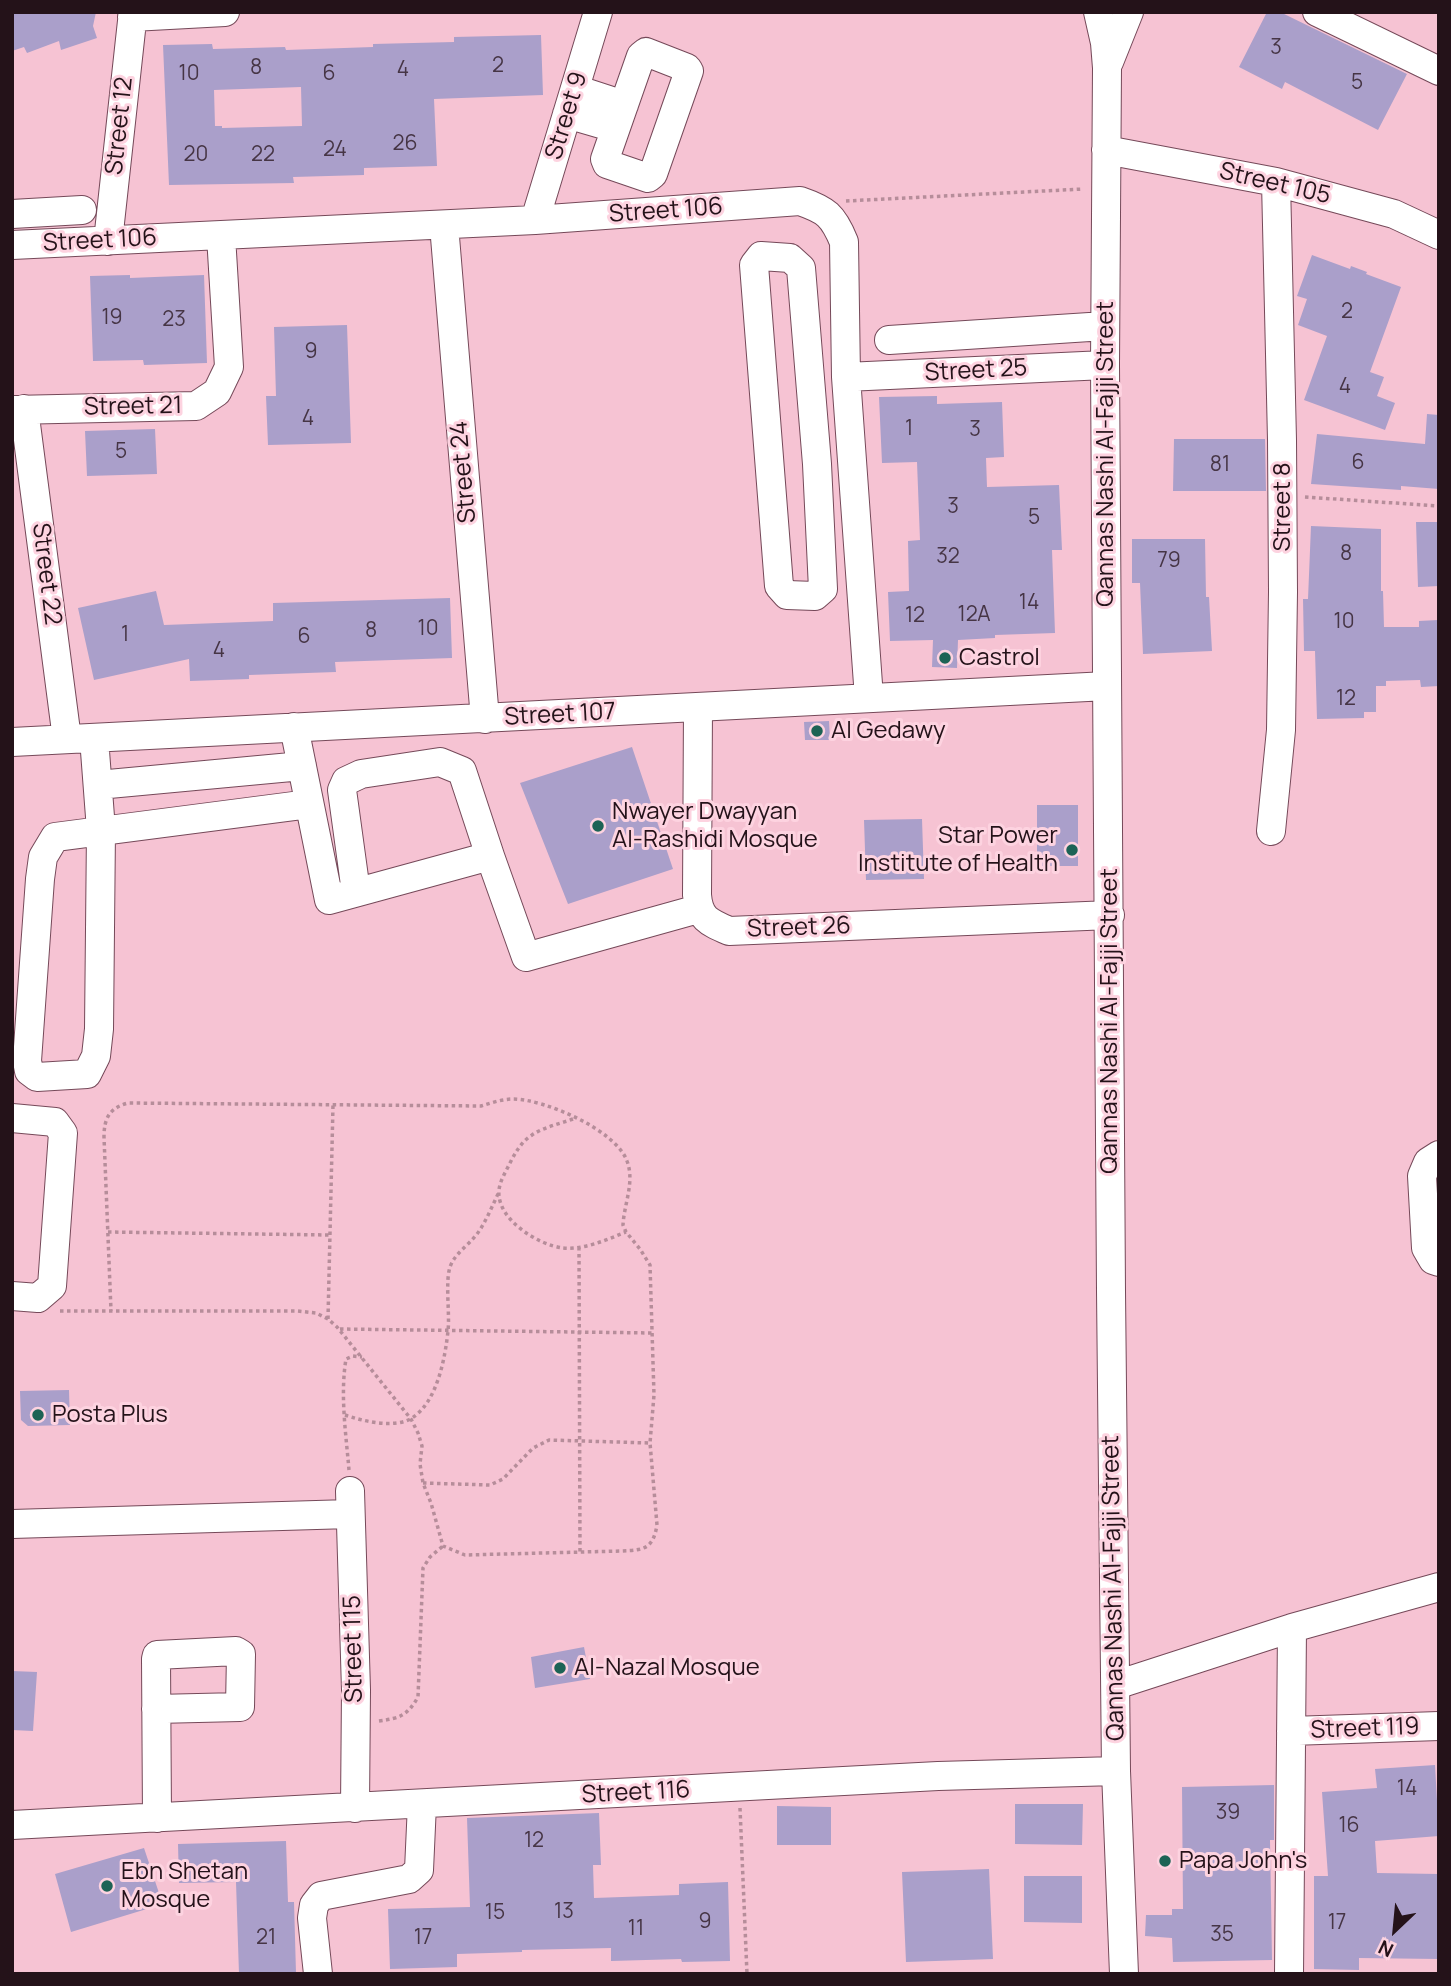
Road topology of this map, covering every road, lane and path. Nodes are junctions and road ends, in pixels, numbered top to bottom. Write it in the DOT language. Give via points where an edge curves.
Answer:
graph roads {
  1 [pos="225,12"];
  2 [pos="598,12"];
  3 [pos="1098,12"];
  4 [pos="1129,12"];
  5 [pos="1317,12"];
  6 [pos="132,15"];
  7 [pos="1107,68"];
  8 [pos="1439,71"];
  9 [pos="571,102"];
  10 [pos="619,117"];
  11 [pos="1107,149"];
  12 [pos="1276,182"];
  13 [pos="1106,188"];
  14 [pos="821,208"];
  15 [pos="82,210"];
  16 [pos="12,214"];
  17 [pos="535,220"];
  18 [pos="444,225"];
  19 [pos="221,236"];
  20 [pos="1439,236"];
  21 [pos="108,241"];
  22 [pos="12,245"];
  23 [pos="1105,326"];
  24 [pos="889,340"];
  25 [pos="1105,365"];
  26 [pos="846,377"];
  27 [pos="18,409"];
  28 [pos="817,464"];
  29 [pos="852,465"];
  30 [pos="1282,496"];
  31 [pos="1439,506"];
  32 [pos="1107,686"];
  33 [pos="869,698"];
  34 [pos="698,707"];
  35 [pos="485,719"];
  36 [pos="294,727"];
  37 [pos="81,738"];
  38 [pos="12,742"];
  39 [pos="302,766"];
  40 [pos="98,785"];
  41 [pos="309,804"];
  42 [pos="101,830"];
  43 [pos="1271,831"];
  44 [pos="490,856"];
  45 [pos="356,892"];
  46 [pos="698,909"];
  47 [pos="1110,915"];
  48 [pos="333,1105"];
  49 [pos="12,1118"];
  50 [pos="575,1119"];
  51 [pos="1439,1155"];
  52 [pos="499,1192"];
  53 [pos="107,1232"];
  54 [pos="626,1232"];
  55 [pos="330,1235"];
  56 [pos="579,1247"];
  57 [pos="1439,1262"];
  58 [pos="12,1296"];
  59 [pos="49,1311"];
  60 [pos="111,1311"];
  61 [pos="328,1318"];
  62 [pos="340,1329"];
  63 [pos="448,1331"];
  64 [pos="579,1332"];
  65 [pos="653,1333"];
  66 [pos="362,1357"];
  67 [pos="345,1415"];
  68 [pos="411,1419"];
  69 [pos="580,1439"];
  70 [pos="650,1443"];
  71 [pos="423,1483"];
  72 [pos="350,1502"];
  73 [pos="12,1524"];
  74 [pos="443,1546"];
  75 [pos="580,1552"];
  76 [pos="1439,1587"];
  77 [pos="1292,1628"];
  78 [pos="1116,1685"];
  79 [pos="156,1709"];
  80 [pos="356,1723"];
  81 [pos="1439,1726"];
  82 [pos="1290,1731"];
  83 [pos="1116,1771"];
  84 [pos="739,1787"];
  85 [pos="422,1804"];
  86 [pos="355,1808"];
  87 [pos="157,1818"];
  88 [pos="12,1825"];
  89 [pos="318,1974"];
  90 [pos="747,1974"];
  91 [pos="1124,1974"];
  92 [pos="1289,1974"];
  1 -- 6 [label="street"];
  2 -- 9 [label="street, Street 9"];
  3 -- 7 [label="street, Qannas Nashi Al-Fajji Street"];
  4 -- 7 [label="street, Qannas Nashi Al-Fajji Street"];
  5 -- 8 [label="street"];
  6 -- 21 [label="street, Street 12"];
  7 -- 11 [label="street, Qannas Nashi Al-Fajji Street"];
  9 -- 10 [label="street"];
  9 -- 17 [label="street, Street 9"];
  11 -- 12 [label="street, Street 105"];
  11 -- 13 [label="street, Qannas Nashi Al-Fajji Street"];
  12 -- 20 [label="street, Street 105" via="1394,214"];
  12 -- 30 [label="street, Street 8"];
  13 -- 14 [label="path" via="850,200"];
  13 -- 23 [label="street, Qannas Nashi Al-Fajji Street"];
  14 -- 17 [label="street, Street 106" via="800,201"];
  14 -- 26 [label="street" via="836,223 844,242"];
  15 -- 16 [label="street"];
  17 -- 18 [label="street, Street 106"];
  18 -- 19 [label="street, Street 106"];
  18 -- 35 [label="street, Street 24"];
  19 -- 21 [label="street, Street 106"];
  19 -- 27 [label="street, Street 21" via="229,367 217,393 196,406"];
  21 -- 22 [label="street, Street 106"];
  23 -- 24 [label="street"];
  23 -- 25 [label="street, Qannas Nashi Al-Fajji Street"];
  25 -- 26 [label="street, Street 25"];
  25 -- 32 [label="street, Qannas Nashi Al-Fajji Street"];
  26 -- 29 [label="street"];
  27 -- 37 [label="street, Street 22"];
  28 -- 28 [label="street" via="801,268 790,258 761,256 754,265 779,586 787,595 815,596 823,589"];
  28 -- 29 [label="street"];
  29 -- 33 [label="street"];
  30 -- 31 [label="path"];
  30 -- 43 [label="street, Street 8" via="1281,730"];
  32 -- 33 [label="street, Street 107"];
  32 -- 47 [label="street, Qannas Nashi Al-Fajji Street"];
  33 -- 34 [label="street, Street 107"];
  34 -- 35 [label="street, Street 107"];
  34 -- 46 [label="street"];
  35 -- 36 [label="street, Street 107"];
  36 -- 37 [label="street, Street 107"];
  36 -- 39 [label="street"];
  37 -- 38 [label="street, Street 107"];
  37 -- 40 [label="street, Street 22"];
  39 -- 40 [label="street"];
  39 -- 41 [label="street"];
  40 -- 42 [label="street, Street 22"];
  41 -- 42 [label="street"];
  41 -- 45 [label="street" via="329,900"];
  42 -- 42 [label="street, Street 22" via="55,837 43,857 27,1061 29,1071 37,1077 88,1074 96,1056"];
  44 -- 45 [label="street"];
  44 -- 45 [label="street" via="462,771 440,762 361,774 346,781 341,790"];
  44 -- 46 [label="street" via="526,957"];
  46 -- 47 [label="street, Street 26" via="709,923 729,931"];
  47 -- 78 [label="street, Qannas Nashi Al-Fajji Street"];
  48 -- 50 [label="path" via="481,1106 512,1099 547,1106"];
  48 -- 53 [label="path" via="128,1103 114,1108 104,1123"];
  48 -- 55 [label="path"];
  49 -- 58 [label="street" via="55,1122 63,1133 52,1286 38,1298"];
  50 -- 52 [label="path" via="542,1130 522,1143"];
  50 -- 54 [label="path" via="612,1141 627,1160"];
  51 -- 57 [label="street" via="1428,1162 1422,1176 1426,1248"];
  52 -- 56 [label="path" via="507,1213 528,1235 550,1245"];
  52 -- 63 [label="path" via="481,1228 449,1270"];
  53 -- 55 [label="path"];
  53 -- 60 [label="path"];
  54 -- 56 [label="path"];
  54 -- 65 [label="path" via="650,1265"];
  55 -- 61 [label="path"];
  56 -- 64 [label="path"];
  59 -- 60 [label="path"];
  60 -- 61 [label="path" via="298,1311"];
  61 -- 62 [label="path"];
  62 -- 63 [label="path"];
  62 -- 66 [label="path"];
  63 -- 64 [label="path"];
  63 -- 68 [label="path" via="439,1378 424,1408"];
  64 -- 65 [label="path"];
  64 -- 69 [label="path"];
  65 -- 70 [label="path"];
  66 -- 67 [label="path" via="346,1359"];
  66 -- 68 [label="path"];
  67 -- 68 [label="path" via="366,1422"];
  67 -- 72 [label="path"];
  68 -- 71 [label="path" via="422,1446"];
  69 -- 70 [label="path"];
  69 -- 71 [label="path" via="540,1443 503,1479 490,1485"];
  69 -- 75 [label="path"];
  70 -- 75 [label="path" via="657,1525 650,1546"];
  71 -- 74 [label="path"];
  72 -- 73 [label="street"];
  72 -- 80 [label="street, Street 115"];
  74 -- 75 [label="path" via="465,1555"];
  74 -- 80 [label="path" via="423,1568 418,1697 410,1711 398,1717"];
  76 -- 77 [label="street"];
  77 -- 78 [label="street"];
  77 -- 82 [label="street, Street 119"];
  78 -- 83 [label="street, Qannas Nashi Al-Fajji Street"];
  79 -- 87 [label="street"];
  80 -- 86 [label="street, Street 115"];
  81 -- 82 [label="street, Street 119"];
  82 -- 92 [label="street, Street 119"];
  83 -- 84 [label="street, Street 116"];
  83 -- 91 [label="street, Qannas Nashi Al-Fajji Street"];
  84 -- 85 [label="street, Street 116"];
  84 -- 90 [label="path"];
  85 -- 86 [label="street, Street 116"];
  85 -- 89 [label="street" via="419,1870 409,1879 321,1896 314,1905"];
  86 -- 87 [label="street, Street 116"];
  87 -- 88 [label="street, Street 116"];
}
